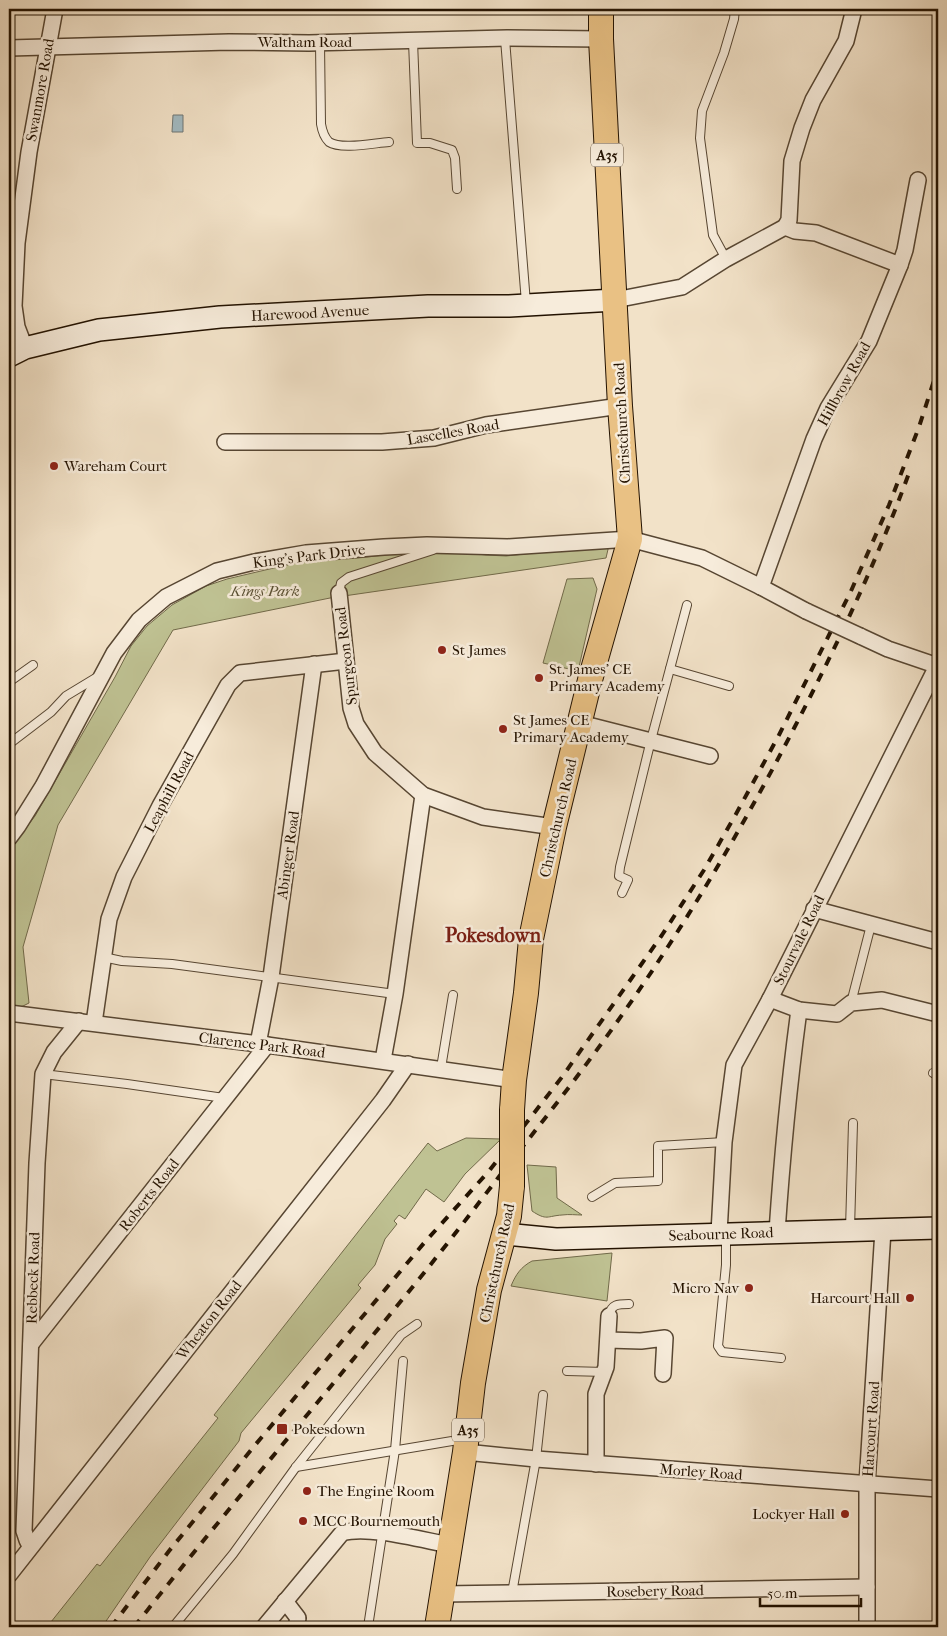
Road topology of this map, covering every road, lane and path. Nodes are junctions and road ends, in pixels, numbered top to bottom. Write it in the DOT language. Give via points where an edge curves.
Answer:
graph roads {
  1 [pos="55,9"];
  2 [pos="601,9"];
  3 [pos="735,9"];
  4 [pos="854,9"];
  5 [pos="505,39"];
  6 [pos="601,39"];
  7 [pos="413,41"];
  8 [pos="320,43"];
  9 [pos="48,47"];
  10 [pos="9,48"];
  11 [pos="389,142"];
  12 [pos="918,180"];
  13 [pos="457,189"];
  14 [pos="785,227"];
  15 [pos="726,259"];
  16 [pos="900,265"];
  17 [pos="625,298"];
  18 [pos="526,305"];
  19 [pos="17,352"];
  20 [pos="620,406"];
  21 [pos="225,442"];
  22 [pos="630,539"];
  23 [pos="447,545"];
  24 [pos="761,586"];
  25 [pos="338,593"];
  26 [pos="686,604"];
  27 [pos="346,661"];
  28 [pos="314,664"];
  29 [pos="34,665"];
  30 [pos="938,665"];
  31 [pos="670,669"];
  32 [pos="103,674"];
  33 [pos="9,682"];
  34 [pos="730,686"];
  35 [pos="580,722"];
  36 [pos="651,740"];
  37 [pos="9,744"];
  38 [pos="710,756"];
  39 [pos="423,795"];
  40 [pos="554,827"];
  41 [pos="9,838"];
  42 [pos="622,893"];
  43 [pos="814,909"];
  44 [pos="871,925"];
  45 [pos="938,942"];
  46 [pos="103,957"];
  47 [pos="271,977"];
  48 [pos="396,994"];
  49 [pos="453,995"];
  50 [pos="770,999"];
  51 [pos="851,1003"];
  52 [pos="799,1010"];
  53 [pos="9,1013"];
  54 [pos="938,1014"];
  55 [pos="87,1022"];
  56 [pos="262,1044"];
  57 [pos="383,1060"];
  58 [pos="408,1064"];
  59 [pos="441,1068"];
  60 [pos="43,1074"];
  61 [pos="514,1080"];
  62 [pos="225,1098"];
  63 [pos="853,1123"];
  64 [pos="724,1142"];
  65 [pos="592,1197"];
  66 [pos="938,1228"];
  67 [pos="883,1230"];
  68 [pos="850,1231"];
  69 [pos="777,1232"];
  70 [pos="724,1233"];
  71 [pos="505,1234"];
  72 [pos="628,1304"];
  73 [pos="609,1316"];
  74 [pos="417,1324"];
  75 [pos="608,1340"];
  76 [pos="31,1344"];
  77 [pos="781,1358"];
  78 [pos="403,1361"];
  79 [pos="567,1370"];
  80 [pos="605,1372"];
  81 [pos="663,1374"];
  82 [pos="543,1395"];
  83 [pos="466,1445"];
  84 [pos="395,1450"];
  85 [pos="536,1459"];
  86 [pos="596,1464"];
  87 [pos="296,1467"];
  88 [pos="867,1484"];
  89 [pos="938,1489"];
  90 [pos="382,1533"];
  91 [pos="450,1545"];
  92 [pos="30,1546"];
  93 [pos="9,1575"];
  94 [pos="867,1587"];
  95 [pos="512,1593"];
  96 [pos="442,1594"];
  97 [pos="285,1601"];
  98 [pos="172,1627"];
  99 [pos="264,1627"];
  100 [pos="296,1627"];
  101 [pos="368,1627"];
  102 [pos="437,1627"];
  103 [pos="867,1627"];
  1 -- 9 [label="street, Swanmore Road"];
  2 -- 6 [label="main road, Christchurch Road / A35"];
  3 -- 15 [label="lane" via="724,53 702,111 700,138 712,234"];
  4 -- 14 [label="street" via="846,41 813,100 802,128 792,161 789,220"];
  5 -- 6 [label="street, Waltham Road"];
  5 -- 7 [label="street, Waltham Road"];
  5 -- 18 [label="lane"];
  6 -- 17 [label="main road, Christchurch Road / A35"];
  7 -- 8 [label="street, Waltham Road"];
  7 -- 13 [label="lane" via="417,143 430,143 452,150"];
  8 -- 9 [label="street, Waltham Road"];
  8 -- 11 [label="lane" via="324,136 330,142 343,145"];
  9 -- 10 [label="street, Waltham Road"];
  9 -- 19 [label="street, Swanmore Road" via="29,152 18,243 14,306"];
  12 -- 16 [label="street, Hillbrow Road"];
  14 -- 15 [label="street"];
  14 -- 16 [label="street" via="816,233"];
  15 -- 17 [label="street" via="682,287"];
  16 -- 24 [label="street, Hillbrow Road" via="869,341 828,408 814,439"];
  17 -- 18 [label="street, Harewood Avenue"];
  17 -- 20 [label="main road, Christchurch Road / A35"];
  18 -- 19 [label="street, Harewood Avenue" via="428,306 220,318 99,330"];
  20 -- 21 [label="street, Lascelles Road" via="486,426 434,438 382,442"];
  20 -- 22 [label="main road, Christchurch Road / A35"];
  22 -- 23 [label="street, King's Park Drive" via="508,547"];
  22 -- 24 [label="street, King's Park Drive" via="702,558"];
  22 -- 35 [label="main road, Christchurch Road / A35"];
  23 -- 25 [label="lane" via="349,577 341,583"];
  23 -- 32 [label="street, King's Park Drive" via="306,553 217,571 166,597 139,620"];
  24 -- 30 [label="street, King's Park Drive, bridge" via="888,649"];
  25 -- 27 [label="street, Spurgeon Road"];
  26 -- 31 [label="lane"];
  27 -- 28 [label="street, Leaphill Road"];
  27 -- 39 [label="street, Spurgeon Road" via="356,724 375,753"];
  28 -- 46 [label="street, Leaphill Road" via="240,673 228,685 124,877 110,919"];
  28 -- 47 [label="street, Abinger Road"];
  29 -- 33 [label="lane"];
  30 -- 43 [label="street, Stourvale Road"];
  31 -- 34 [label="lane"];
  31 -- 36 [label="lane"];
  32 -- 37 [label="lane" via="66,696 51,712"];
  32 -- 41 [label="street, King's Park Drive" via="43,786"];
  35 -- 36 [label="street"];
  35 -- 40 [label="main road, Christchurch Road / A35"];
  36 -- 38 [label="street"];
  36 -- 42 [label="lane" via="620,867 619,876 628,880"];
  39 -- 40 [label="street, Spurgeon Road" via="483,817"];
  39 -- 48 [label="street"];
  40 -- 61 [label="main road, Christchurch Road / A35" via="531,939"];
  43 -- 44 [label="street"];
  43 -- 50 [label="street, Stourvale Road"];
  44 -- 45 [label="street"];
  44 -- 51 [label="lane"];
  46 -- 47 [label="lane"];
  46 -- 55 [label="street, Leaphill Road"];
  47 -- 48 [label="lane"];
  47 -- 56 [label="street, Abinger Road"];
  48 -- 57 [label="street"];
  49 -- 59 [label="lane"];
  50 -- 52 [label="street"];
  50 -- 64 [label="street, Stourvale Road" via="734,1065"];
  51 -- 52 [label="street" via="837,1014"];
  51 -- 54 [label="street" via="882,1000"];
  52 -- 69 [label="street" via="786,1115"];
  53 -- 55 [label="street, Clarence Park Road"];
  55 -- 56 [label="street, Clarence Park Road"];
  55 -- 60 [label="street, Rebbeck Road" via="54,1052"];
  56 -- 57 [label="street, Clarence Park Road"];
  56 -- 62 [label="street, Roberts Road"];
  57 -- 58 [label="street, Clarence Park Road"];
  58 -- 59 [label="street, Clarence Park Road"];
  58 -- 92 [label="street, Wheaton Road" via="377,1108"];
  59 -- 61 [label="street, Clarence Park Road"];
  60 -- 62 [label="lane"];
  60 -- 76 [label="street, Rebbeck Road"];
  61 -- 71 [label="main road, Christchurch Road / A35, bridge" via="512,1186"];
  62 -- 76 [label="street, Roberts Road"];
  63 -- 68 [label="lane"];
  64 -- 65 [label="lane" via="658,1146 658,1181 615,1183"];
  64 -- 70 [label="street, Stourvale Road"];
  66 -- 67 [label="street, Seabourne Road"];
  67 -- 68 [label="street, Seabourne Road"];
  67 -- 88 [label="street, Harcourt Road"];
  68 -- 69 [label="street, Seabourne Road"];
  69 -- 70 [label="street, Seabourne Road"];
  70 -- 71 [label="street, Seabourne Road" via="556,1239"];
  70 -- 77 [label="lane" via="726,1265 718,1346 722,1352"];
  71 -- 83 [label="main road, Christchurch Road / A35" via="489,1290"];
  72 -- 73 [label="lane" via="616,1305"];
  73 -- 75 [label="street"];
  74 -- 87 [label="lane" via="401,1335"];
  75 -- 80 [label="street"];
  75 -- 81 [label="street" via="666,1338"];
  76 -- 92 [label="street, Rebbeck Road" via="24,1531"];
  78 -- 84 [label="lane"];
  79 -- 80 [label="lane"];
  80 -- 86 [label="street" via="596,1394"];
  82 -- 85 [label="lane"];
  83 -- 84 [label="lane"];
  83 -- 85 [label="street, Morley Road"];
  83 -- 91 [label="main road, Christchurch Road / A35"];
  84 -- 87 [label="lane"];
  84 -- 90 [label="lane"];
  85 -- 86 [label="street, Morley Road"];
  85 -- 95 [label="lane"];
  86 -- 88 [label="street, Morley Road"];
  87 -- 98 [label="lane" via="233,1554"];
  88 -- 89 [label="street, Morley Road"];
  88 -- 94 [label="street, Harcourt Road"];
  90 -- 91 [label="street"];
  90 -- 97 [label="street" via="351,1530 342,1533"];
  90 -- 101 [label="lane"];
  91 -- 96 [label="main road, Christchurch Road / A35"];
  92 -- 93 [label="street, Wheaton Road"];
  94 -- 95 [label="street, Rosebery Road"];
  94 -- 103 [label="street, Harcourt Road"];
  95 -- 96 [label="street, Rosebery Road"];
  96 -- 102 [label="main road, Christchurch Road / A35"];
  97 -- 99 [label="street"];
  97 -- 100 [label="street" via="298,1618"];
}
